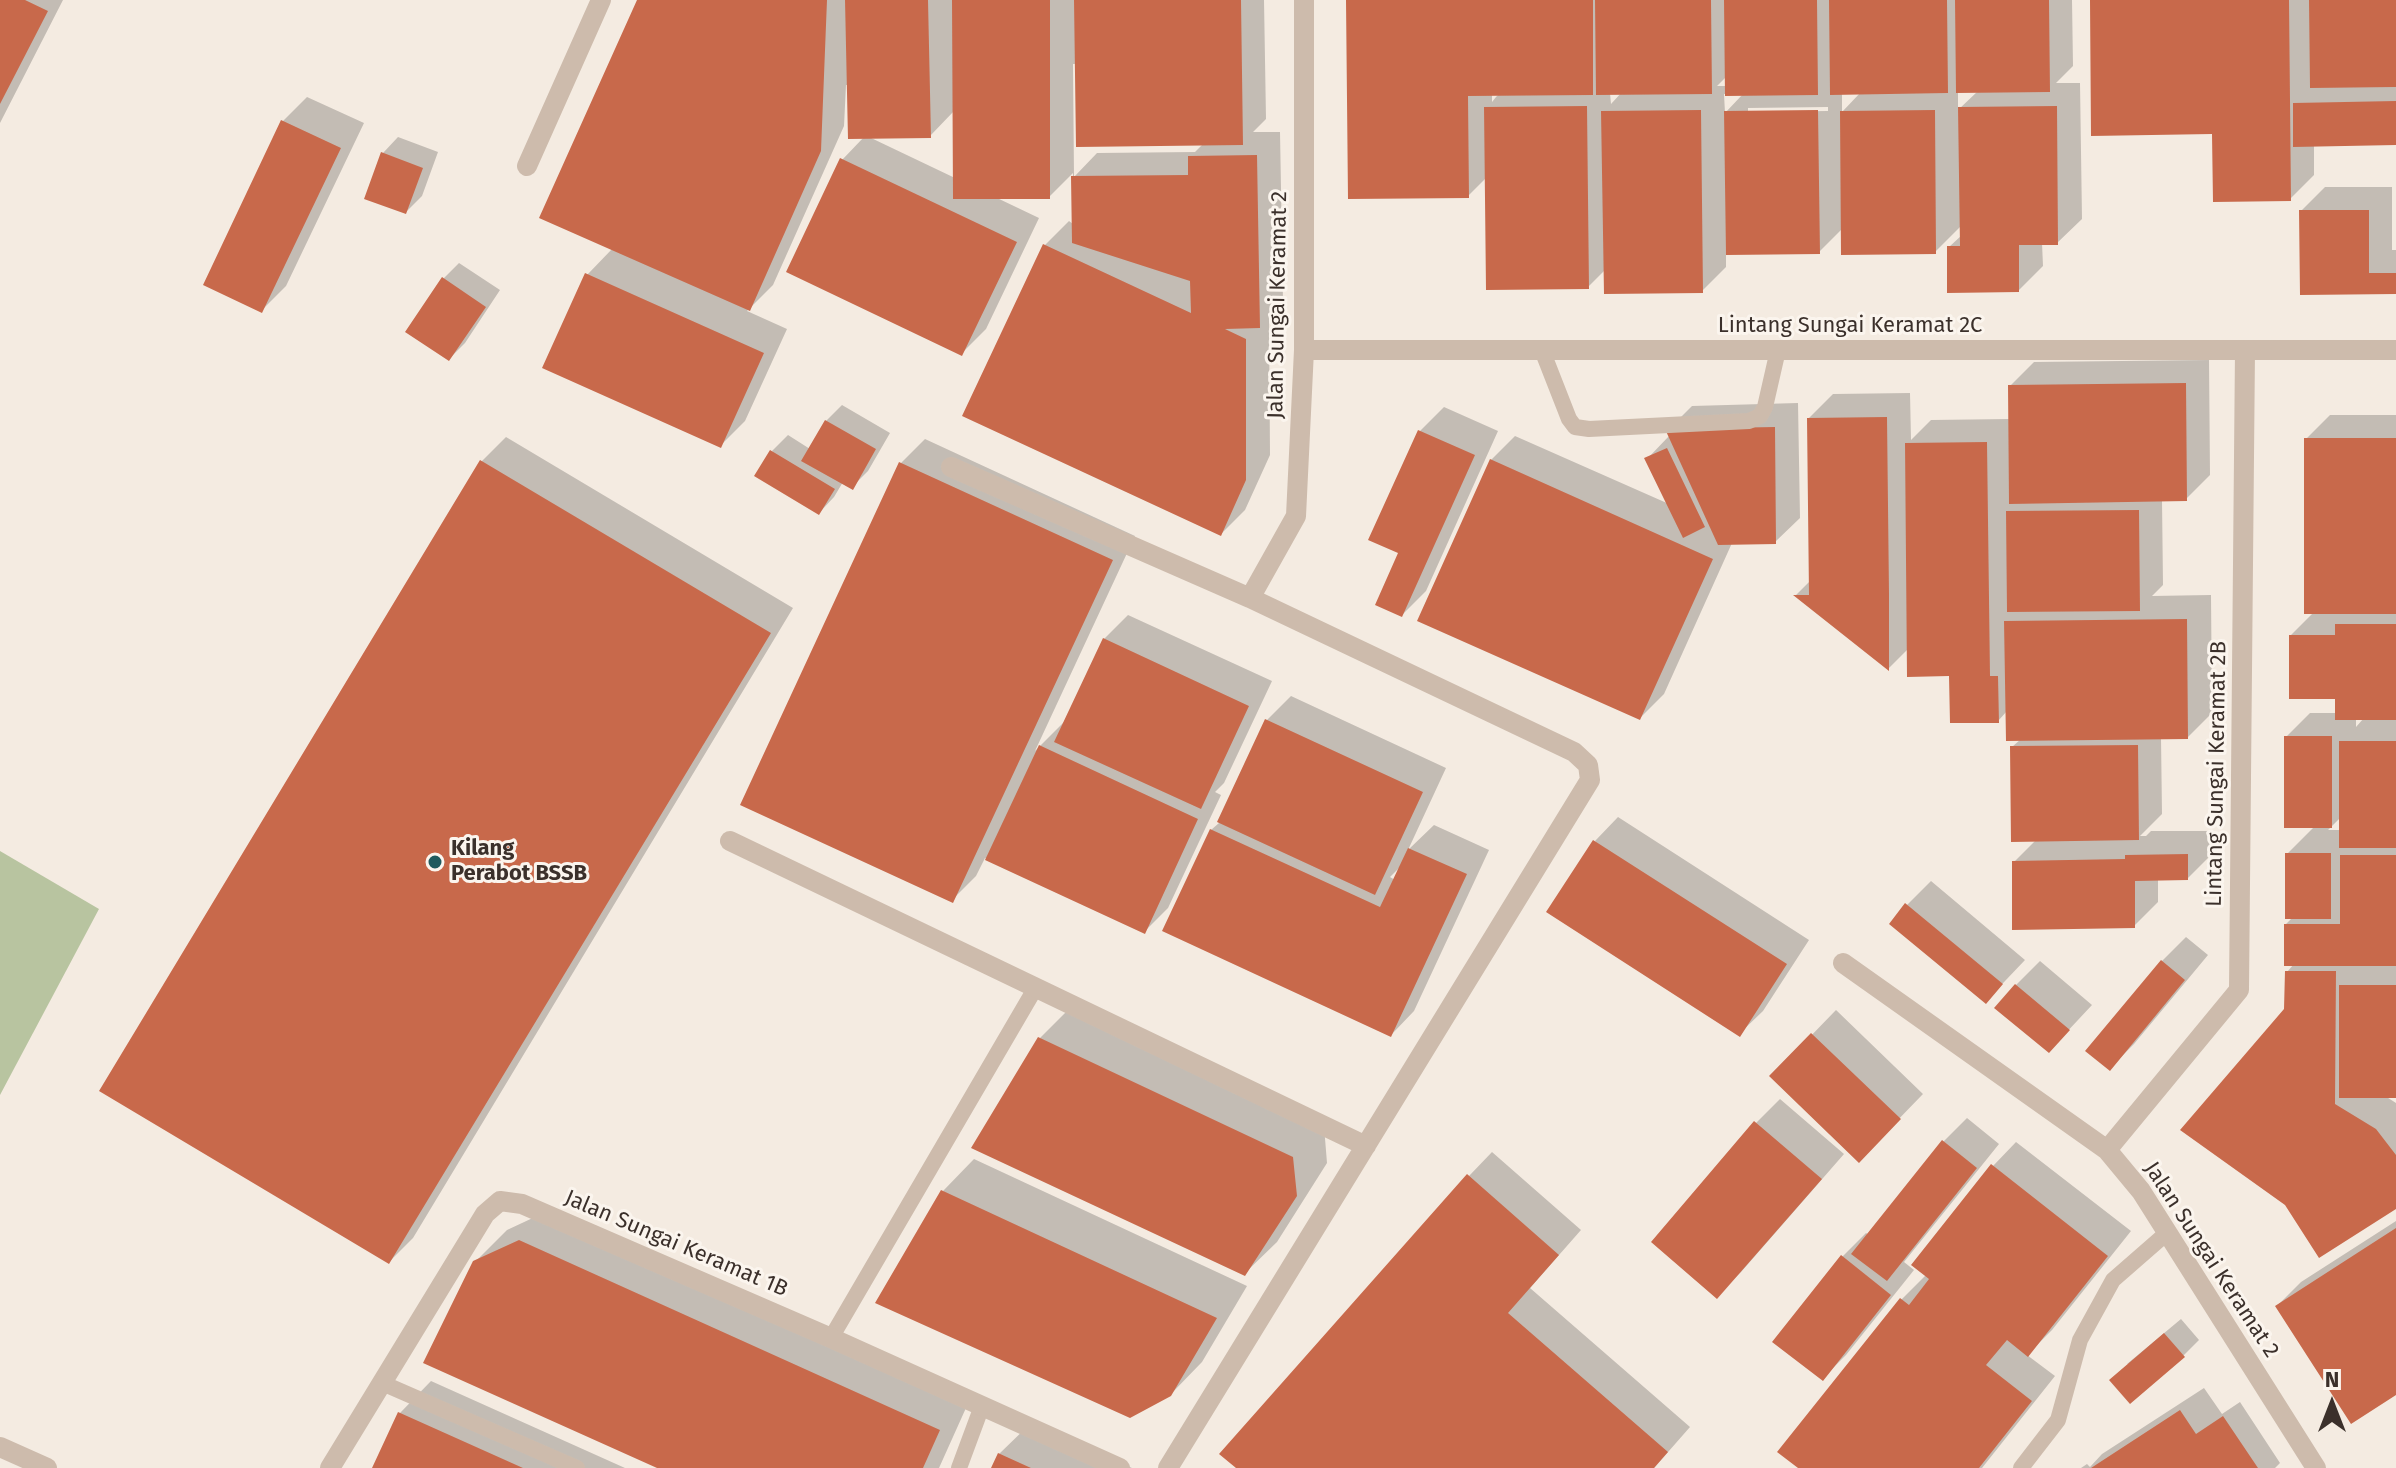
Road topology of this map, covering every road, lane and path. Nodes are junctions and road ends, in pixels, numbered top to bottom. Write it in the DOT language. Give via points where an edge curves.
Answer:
graph roads {
  1 [pos="601,0"];
  2 [pos="1304,0"];
  3 [pos="527,166"];
  4 [pos="1304,350"];
  5 [pos="1542,350"];
  6 [pos="1778,350"];
  7 [pos="2245,350"];
  8 [pos="2396,350"];
  9 [pos="951,467"];
  10 [pos="1250,598"];
  11 [pos="730,841"];
  12 [pos="1843,963"];
  13 [pos="1036,987"];
  14 [pos="1366,1146"];
  15 [pos="2107,1150"];
  16 [pos="2168,1232"];
  17 [pos="831,1338"];
  18 [pos="382,1383"];
  19 [pos="982,1406"];
  20 [pos="0,1447"];
  21 [pos="47,1468"];
  22 [pos="330,1468"];
  23 [pos="577,1468"];
  24 [pos="959,1468"];
  25 [pos="1120,1468"];
  26 [pos="1168,1468"];
  27 [pos="2021,1468"];
  28 [pos="2316,1468"];
  1 -- 3 [label="street"];
  2 -- 4 [label="street, Jalan Sungai Keramat 2"];
  4 -- 5 [label="street, Lintang Sungai Keramat 2C"];
  4 -- 10 [label="street, Jalan Sungai Keramat 2" via="1296,516"];
  5 -- 6 [label="street, Lintang Sungai Keramat 2C"];
  5 -- 6 [label="lane" via="1569,419 1575,427 1589,429 1749,421 1765,407"];
  6 -- 7 [label="street, Lintang Sungai Keramat 2C"];
  7 -- 8 [label="street, Lintang Sungai Keramat 2C"];
  7 -- 15 [label="street, Lintang Sungai Keramat 2B" via="2239,990"];
  9 -- 10 [label="street"];
  10 -- 14 [label="street" via="1574,752 1588,765 1590,780"];
  11 -- 13 [label="street"];
  12 -- 15 [label="street, Jalan Sungai Keramat 2"];
  13 -- 14 [label="street"];
  13 -- 17 [label="lane"];
  14 -- 26 [label="street"];
  15 -- 16 [label="street, Jalan Sungai Keramat 2"];
  16 -- 27 [label="lane" via="2113,1280 2080,1340 2058,1420"];
  16 -- 28 [label="street, Jalan Sungai Keramat 2"];
  17 -- 18 [label="street, Jalan Sungai Keramat 1B" via="522,1204 500,1201 485,1214"];
  17 -- 19 [label="street, Jalan Sungai Keramat 1B"];
  18 -- 22 [label="street, Jalan Sungai Keramat 1B"];
  18 -- 23 [label="lane"];
  19 -- 24 [label="lane"];
  19 -- 25 [label="street, Jalan Sungai Keramat 1B"];
  20 -- 21 [label="street"];
}
